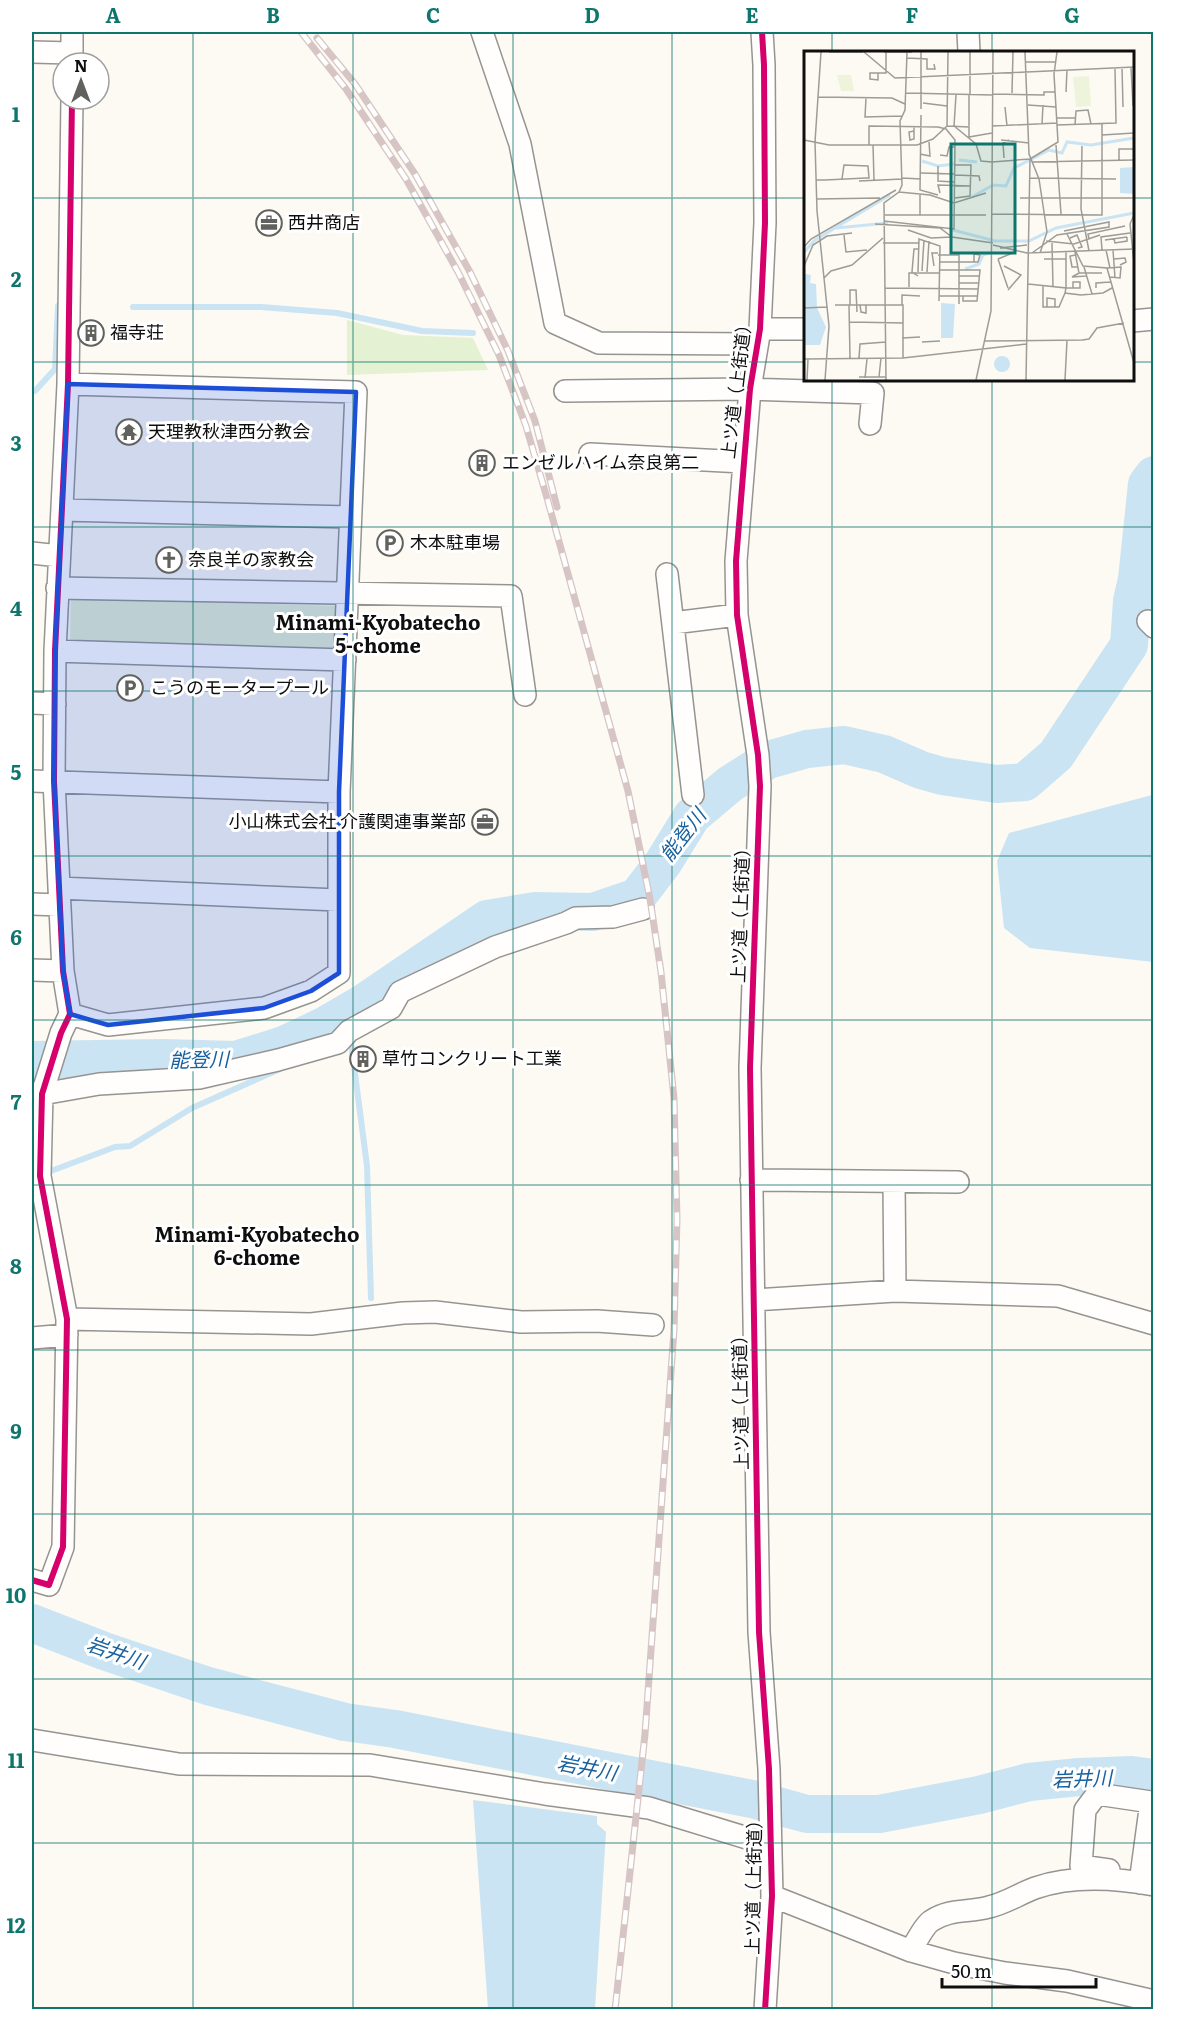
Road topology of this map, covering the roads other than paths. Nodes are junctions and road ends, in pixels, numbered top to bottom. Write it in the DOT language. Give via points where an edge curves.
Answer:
graph roads {
  1 [pos="72,32"];
  2 [pos="482,32"];
  3 [pos="762,32"];
  4 [pos="968,32"];
  5 [pos="72,51"];
  6 [pos="969,51"];
  7 [pos="32,52"];
  8 [pos="51,55"];
  9 [pos="72,111"];
  10 [pos="1154,320"];
  11 [pos="1134,321"];
  12 [pos="804,329"];
  13 [pos="759,337"];
  14 [pos="68,384"];
  15 [pos="750,389"];
  16 [pos="565,391"];
  17 [pos="870,424"];
  18 [pos="590,454"];
  19 [pos="743,462"];
  20 [pos="63,510"];
  21 [pos="350,517"];
  22 [pos="32,553"];
  23 [pos="59,556"];
  24 [pos="667,574"];
  25 [pos="57,588"];
  26 [pos="349,592"];
  27 [pos="737,615"];
  28 [pos="672,623"];
  29 [pos="55,651"];
  30 [pos="345,660"];
  31 [pos="525,695"];
  32 [pos="32,704"];
  33 [pos="55,704"];
  34 [pos="32,781"];
  35 [pos="54,781"];
  36 [pos="339,792"];
  37 [pos="693,795"];
  38 [pos="58,897"];
  39 [pos="338,900"];
  40 [pos="32,904"];
  41 [pos="643,909"];
  42 [pos="32,970"];
  43 [pos="63,971"];
  44 [pos="70,1014"];
  45 [pos="40,1090"];
  46 [pos="751,1180"];
  47 [pos="958,1182"];
  48 [pos="894,1183"];
  49 [pos="895,1291"];
  50 [pos="755,1300"];
  51 [pos="1154,1324"];
  52 [pos="653,1325"];
  53 [pos="67,1327"];
  54 [pos="32,1338"];
  55 [pos="32,1580"];
  56 [pos="32,1740"];
  57 [pos="1152,1802"];
  58 [pos="770,1845"];
  59 [pos="1117,1880"];
  60 [pos="1147,1884"];
  61 [pos="772,1896"];
  62 [pos="911,1951"];
  63 [pos="1154,2001"];
  64 [pos="765,2010"];
  1 -- 5 [label="street"];
  2 -- 13 [label="street" via="520,144 555,322 599,343"];
  3 -- 13 [label="street, 上ツ道（上街道）" via="765,223"];
  4 -- 6 [label="street"];
  7 -- 8 [label="street"];
  9 -- 14 [label="street"];
  10 -- 11 [label="street"];
  12 -- 13 [label="street"];
  13 -- 15 [label="street, 上ツ道（上街道）"];
  14 -- 20 [label="street"];
  14 -- 21 [label="street" via="356,392"];
  15 -- 16 [label="street"];
  15 -- 17 [label="street" via="873,393"];
  15 -- 19 [label="street, 上ツ道（上街道）"];
  18 -- 19 [label="street"];
  19 -- 27 [label="street, 上ツ道（上街道）" via="736,561"];
  20 -- 21 [label="street"];
  20 -- 23 [label="street"];
  21 -- 26 [label="street"];
  22 -- 23 [label="street"];
  23 -- 25 [label="street"];
  24 -- 28 [label="street"];
  25 -- 26 [label="street"];
  25 -- 29 [label="street"];
  26 -- 30 [label="street"];
  26 -- 31 [label="street" via="511,596"];
  27 -- 28 [label="street"];
  27 -- 46 [label="street, 上ツ道（上街道）" via="759,782 750,1068"];
  28 -- 37 [label="street"];
  29 -- 30 [label="street"];
  29 -- 33 [label="street"];
  30 -- 36 [label="street"];
  32 -- 33 [label="street"];
  33 -- 35 [label="street"];
  34 -- 35 [label="street"];
  35 -- 36 [label="street"];
  35 -- 38 [label="street"];
  36 -- 39 [label="street"];
  38 -- 39 [label="street"];
  38 -- 40 [label="street"];
  38 -- 43 [label="street"];
  39 -- 44 [label="street" via="339,973 310,991 264,1008 108,1025"];
  41 -- 45 [label="street" via="613,917 576,918 495,947 400,992 391,1008 349,1031 338,1043 199,1078"];
  42 -- 43 [label="street"];
  43 -- 44 [label="street"];
  44 -- 45 [label="street"];
  45 -- 53 [label="street" via="40,1176"];
  46 -- 48 [label="street"];
  46 -- 50 [label="street, 上ツ道（上街道）"];
  47 -- 48 [label="street"];
  48 -- 49 [label="street"];
  49 -- 50 [label="street"];
  49 -- 51 [label="street" via="1058,1296"];
  50 -- 58 [label="street, 上ツ道（上街道）" via="759,1632"];
  52 -- 53 [label="street" via="521,1322 435,1312 310,1324"];
  53 -- 54 [label="street"];
  53 -- 55 [label="street" via="63,1546 49,1584"];
  56 -- 58 [label="street" via="179,1764 370,1765 649,1808"];
  57 -- 59 [label="street" via="1097,1794 1085,1810 1081,1866 1115,1871"];
  57 -- 60 [label="street"];
  58 -- 61 [label="street, 上ツ道（上街道）"];
  59 -- 60 [label="street"];
  59 -- 62 [label="street" via="1064,1880 1034,1888 1004,1904 950,1911 929,1922"];
  61 -- 62 [label="street"];
  61 -- 64 [label="street, 上ツ道（上街道）"];
  62 -- 63 [label="street" via="954,1963 1067,1981"];
}
